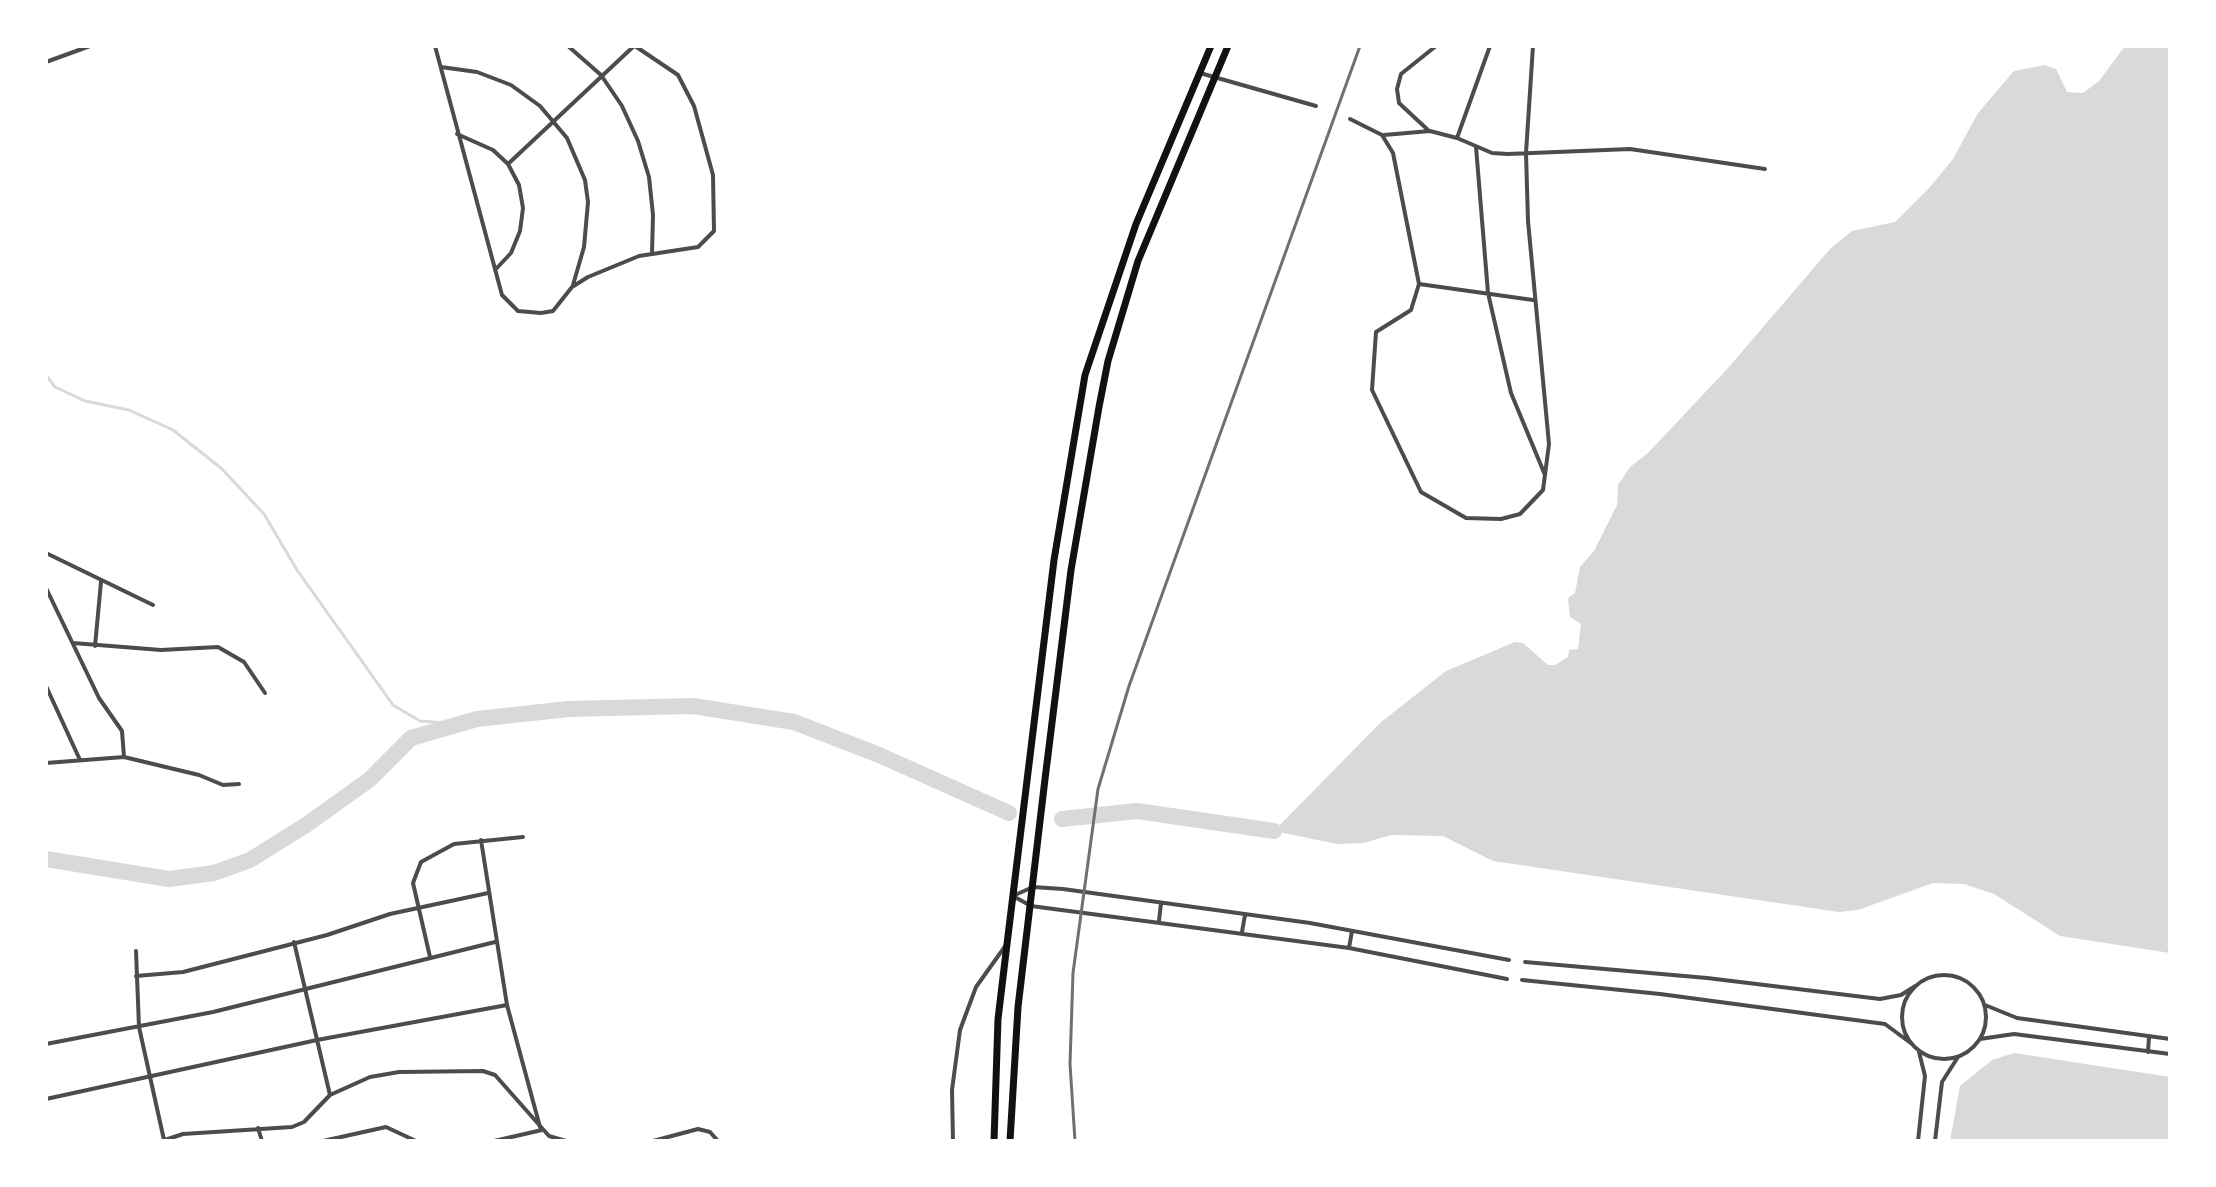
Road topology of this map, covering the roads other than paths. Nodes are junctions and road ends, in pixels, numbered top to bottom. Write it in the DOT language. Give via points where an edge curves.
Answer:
graph roads {
  1 [pos="90,46"];
  2 [pos="435,46"];
  3 [pos="568,46"];
  4 [pos="635,46"];
  5 [pos="1211,46"];
  6 [pos="1228,46"];
  7 [pos="1436,46"];
  8 [pos="1490,46"];
  9 [pos="1533,46"];
  10 [pos="46,62"];
  11 [pos="441,67"];
  12 [pos="1200,73"];
  13 [pos="601,75"];
  14 [pos="1215,78"];
  15 [pos="1316,106"];
  16 [pos="553,119"];
  17 [pos="1350,119"];
  18 [pos="1430,131"];
  19 [pos="457,134"];
  20 [pos="1382,135"];
  21 [pos="1457,138"];
  22 [pos="1476,147"];
  23 [pos="1526,153"];
  24 [pos="508,164"];
  25 [pos="1765,169"];
  26 [pos="652,253"];
  27 [pos="495,270"];
  28 [pos="1419,284"];
  29 [pos="572,287"];
  30 [pos="1488,293"];
  31 [pos="1533,300"];
  32 [pos="1546,477"];
  33 [pos="46,553"];
  34 [pos="101,582"];
  35 [pos="46,588"];
  36 [pos="153,605"];
  37 [pos="73,643"];
  38 [pos="95,646"];
  39 [pos="46,686"];
  40 [pos="265,693"];
  41 [pos="124,757"];
  42 [pos="80,760"];
  43 [pos="46,763"];
  44 [pos="239,784"];
  45 [pos="523,837"];
  46 [pos="481,840"];
  47 [pos="1033,887"];
  48 [pos="488,893"];
  49 [pos="1013,896"];
  50 [pos="1161,903"];
  51 [pos="1031,906"];
  52 [pos="417,907"];
  53 [pos="1245,915"];
  54 [pos="1159,921"];
  55 [pos="1352,931"];
  56 [pos="1242,932"];
  57 [pos="294,942"];
  58 [pos="495,942"];
  59 [pos="1007,944"];
  60 [pos="1349,948"];
  61 [pos="136,951"];
  62 [pos="430,957"];
  63 [pos="1509,960"];
  64 [pos="1525,962"];
  65 [pos="136,976"];
  66 [pos="1507,979"];
  67 [pos="1522,980"];
  68 [pos="1917,985"];
  69 [pos="305,989"];
  70 [pos="1984,1004"];
  71 [pos="507,1005"];
  72 [pos="139,1027"];
  73 [pos="2149,1037"];
  74 [pos="1980,1039"];
  75 [pos="2170,1039"];
  76 [pos="317,1040"];
  77 [pos="46,1044"];
  78 [pos="1912,1044"];
  79 [pos="1918,1050"];
  80 [pos="2148,1052"];
  81 [pos="2170,1054"];
  82 [pos="1958,1056"];
  83 [pos="149,1077"];
  84 [pos="330,1095"];
  85 [pos="46,1099"];
  86 [pos="258,1128"];
  87 [pos="542,1129"];
  88 [pos="360,1134"];
  89 [pos="550,1138"];
  90 [pos="163,1140"];
  91 [pos="412,1140"];
  92 [pos="262,1141"];
  93 [pos="323,1141"];
  94 [pos="362,1141"];
  95 [pos="494,1141"];
  96 [pos="566,1141"];
  97 [pos="653,1141"];
  98 [pos="718,1141"];
  99 [pos="953,1141"];
  100 [pos="994,1141"];
  101 [pos="1010,1141"];
  102 [pos="1918,1141"];
  103 [pos="1935,1141"];
  1 -- 10 [label="street"];
  2 -- 11 [label="street"];
  3 -- 13 [label="street"];
  4 -- 13 [label="street"];
  4 -- 26 [label="street" via="672,69 687,89 706,140 715,191 715,226 709,239 698,247"];
  5 -- 12 [label="highway"];
  6 -- 14 [label="highway"];
  7 -- 18 [label="street" via="1401,74 1397,89 1399,103"];
  8 -- 21 [label="street"];
  9 -- 23 [label="street"];
  11 -- 16 [label="street" via="477,72 511,85"];
  11 -- 19 [label="street"];
  12 -- 14 [label="street"];
  12 -- 49 [label="highway" via="1127,250 1085,375 1054,560"];
  13 -- 16 [label="street"];
  13 -- 26 [label="street" via="638,141 653,215"];
  14 -- 15 [label="street"];
  14 -- 47 [label="highway" via="1138,261 1108,361 1071,570"];
  16 -- 24 [label="street"];
  16 -- 29 [label="street" via="578,158 588,202 584,247"];
  17 -- 20 [label="street"];
  18 -- 20 [label="street"];
  18 -- 21 [label="street"];
  19 -- 24 [label="street" via="485,145"];
  19 -- 27 [label="street"];
  20 -- 28 [label="street" via="1393,153"];
  21 -- 22 [label="street"];
  22 -- 23 [label="street" via="1492,153"];
  22 -- 30 [label="street"];
  23 -- 25 [label="street" via="1630,149"];
  23 -- 31 [label="street"];
  24 -- 27 [label="street" via="521,196 520,231 511,253"];
  26 -- 29 [label="street"];
  27 -- 29 [label="street" via="505,300 524,312 553,311"];
  28 -- 30 [label="street"];
  28 -- 32 [label="street" via="1411,310 1376,332 1372,390 1421,492 1466,518 1501,519 1530,507"];
  30 -- 31 [label="street"];
  30 -- 32 [label="street" via="1511,393"];
  31 -- 32 [label="street" via="1549,444"];
  33 -- 34 [label="street"];
  34 -- 36 [label="street"];
  34 -- 38 [label="street"];
  35 -- 37 [label="street"];
  37 -- 38 [label="street"];
  37 -- 41 [label="street" via="125,737"];
  38 -- 40 [label="street" via="218,647 244,662"];
  39 -- 42 [label="street"];
  41 -- 42 [label="street"];
  41 -- 44 [label="street" via="223,785"];
  42 -- 43 [label="street"];
  45 -- 46 [label="street"];
  46 -- 48 [label="street"];
  46 -- 52 [label="street" via="454,844 421,862 413,883"];
  47 -- 49 [label="street"];
  47 -- 50 [label="street"];
  47 -- 51 [label="highway"];
  48 -- 52 [label="street"];
  48 -- 58 [label="street"];
  49 -- 51 [label="street"];
  49 -- 59 [label="highway"];
  50 -- 53 [label="street"];
  50 -- 54 [label="street"];
  51 -- 54 [label="street"];
  51 -- 101 [label="highway"];
  52 -- 57 [label="street"];
  52 -- 62 [label="street"];
  53 -- 55 [label="street"];
  53 -- 56 [label="street"];
  54 -- 56 [label="street"];
  55 -- 60 [label="street"];
  55 -- 63 [label="street"];
  56 -- 60 [label="street"];
  57 -- 65 [label="street" via="183,972"];
  57 -- 69 [label="street"];
  58 -- 62 [label="street"];
  58 -- 71 [label="street"];
  59 -- 99 [label="street" via="976,987 960,1030"];
  59 -- 100 [label="highway" via="998,1019"];
  60 -- 66 [label="street"];
  61 -- 65 [label="street"];
  62 -- 69 [label="street"];
  64 -- 68 [label="street" via="1880,999"];
  65 -- 72 [label="street"];
  67 -- 78 [label="street" via="1885,1024"];
  68 -- 70 [label="street" via="1931,977 1963,979"];
  68 -- 78 [label="street" via="1908,995 1902,1020"];
  69 -- 72 [label="street"];
  69 -- 76 [label="street"];
  70 -- 73 [label="street" via="2017,1018"];
  70 -- 74 [label="street"];
  71 -- 76 [label="street"];
  71 -- 87 [label="street"];
  72 -- 77 [label="street"];
  72 -- 83 [label="street"];
  73 -- 75 [label="street"];
  73 -- 80 [label="street"];
  74 -- 80 [label="street" via="2014,1034"];
  74 -- 82 [label="street"];
  76 -- 83 [label="street"];
  76 -- 84 [label="street"];
  78 -- 79 [label="street"];
  79 -- 82 [label="street" via="1937,1058"];
  79 -- 102 [label="street" via="1925,1076"];
  80 -- 81 [label="street"];
  82 -- 103 [label="street" via="1942,1082"];
  83 -- 85 [label="street"];
  83 -- 90 [label="street"];
  84 -- 86 [label="street" via="304,1122"];
  84 -- 87 [label="street" via="370,1077 399,1072 483,1071 495,1075"];
  86 -- 90 [label="street"];
  86 -- 92 [label="street"];
  87 -- 89 [label="street"];
  87 -- 95 [label="street"];
  88 -- 91 [label="street" via="386,1127"];
  88 -- 93 [label="street"];
  88 -- 94 [label="street"];
  89 -- 96 [label="street"];
  97 -- 98 [label="street" via="698,1129"];
}
